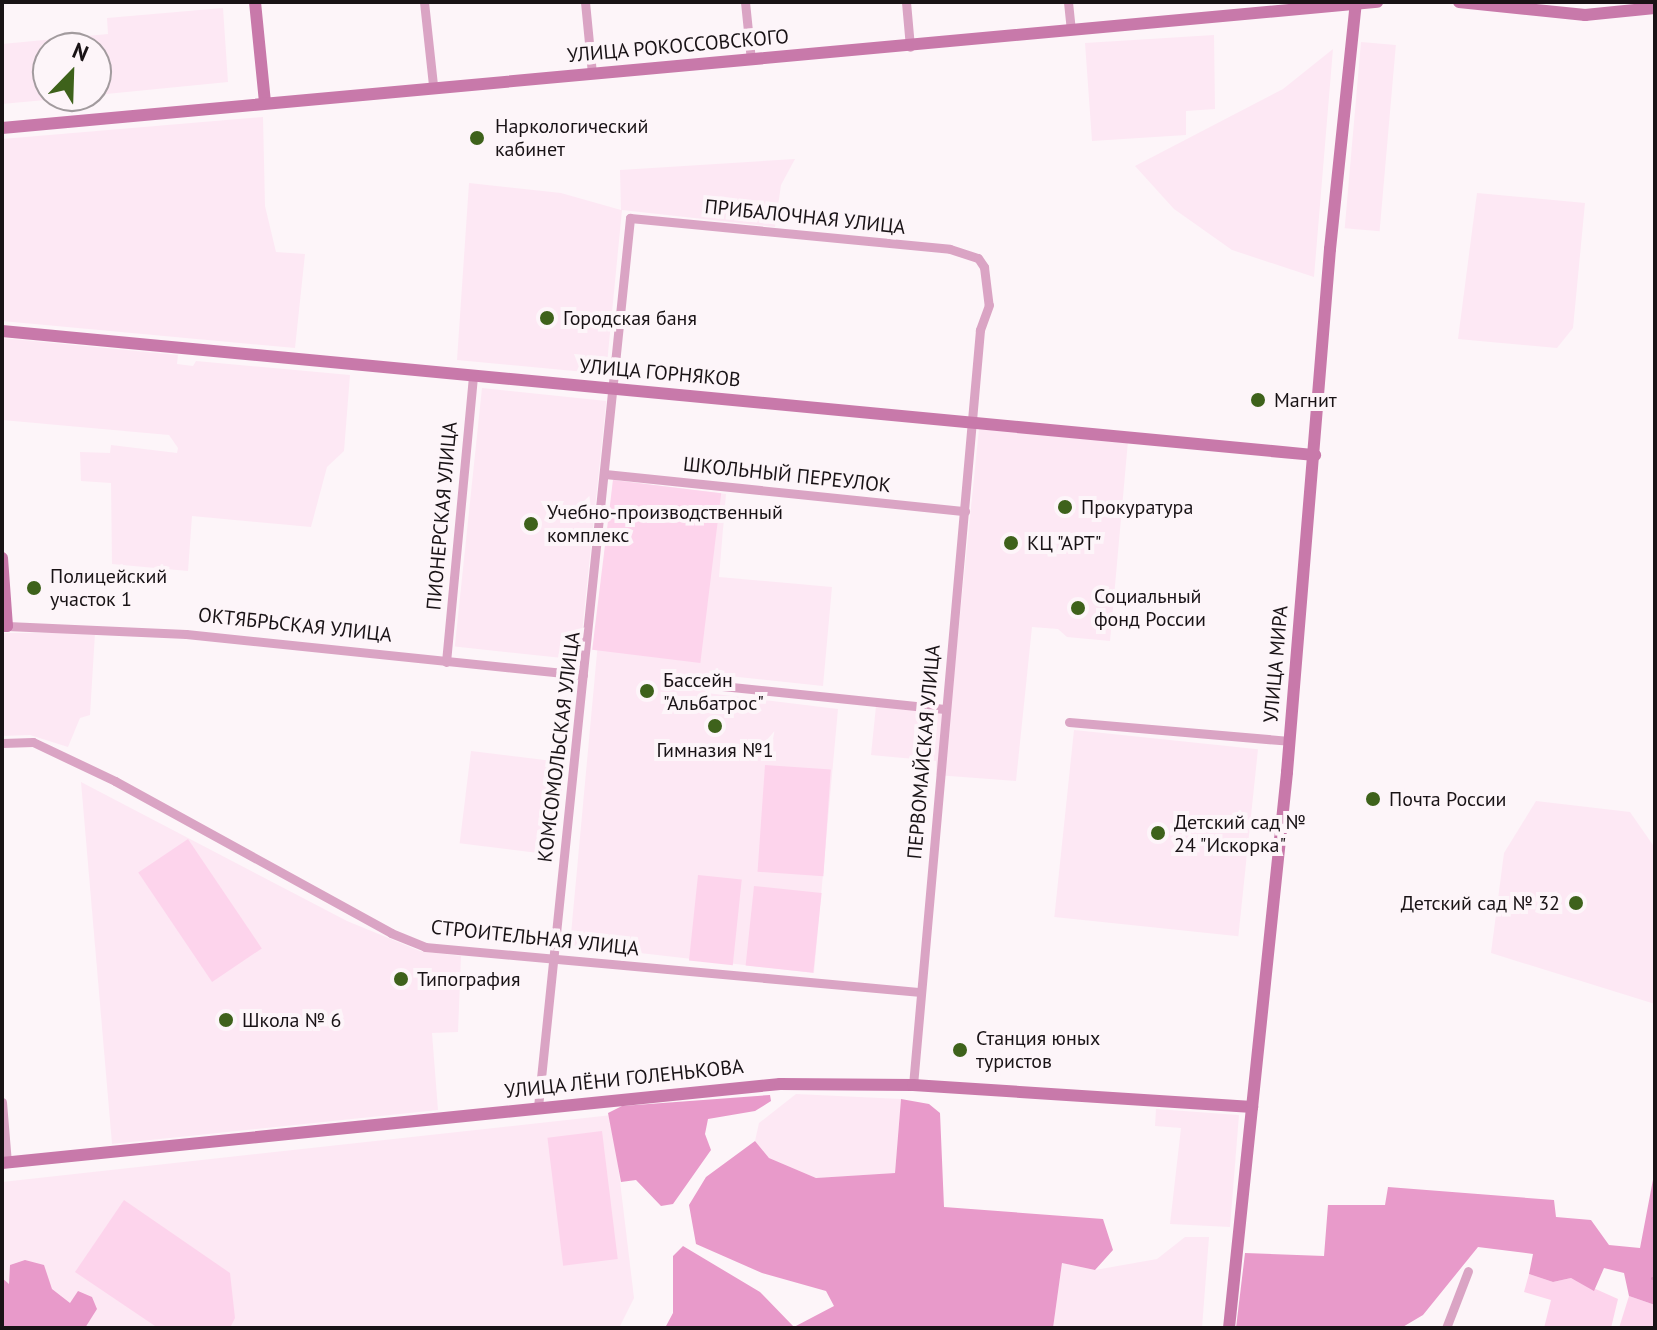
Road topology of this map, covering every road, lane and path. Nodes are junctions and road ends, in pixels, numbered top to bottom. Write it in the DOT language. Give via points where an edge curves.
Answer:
graph roads {
  1 [pos="255,2"];
  2 [pos="424,2"];
  3 [pos="585,2"];
  4 [pos="745,2"];
  5 [pos="906,2"];
  6 [pos="1068,2"];
  7 [pos="1356,2"];
  8 [pos="1377,2"];
  9 [pos="1459,2"];
  10 [pos="1551,7"];
  11 [pos="1655,8"];
  12 [pos="1226,9"];
  13 [pos="1071,30"];
  14 [pos="910,47"];
  15 [pos="751,60"];
  16 [pos="592,74"];
  17 [pos="433,85"];
  18 [pos="265,102"];
  19 [pos="2,128"];
  20 [pos="2,331"];
  21 [pos="473,374"];
  22 [pos="613,390"];
  23 [pos="972,422"];
  24 [pos="1315,455"];
  25 [pos="605,474"];
  26 [pos="965,511"];
  27 [pos="2,558"];
  28 [pos="5,626"];
  29 [pos="446,662"];
  30 [pos="583,675"];
  31 [pos="712,685"];
  32 [pos="945,709"];
  33 [pos="1069,722"];
  34 [pos="1289,741"];
  35 [pos="2,743"];
  36 [pos="554,958"];
  37 [pos="921,992"];
  38 [pos="913,1085"];
  39 [pos="2,1102"];
  40 [pos="538,1107"];
  41 [pos="1252,1107"];
  42 [pos="4,1163"];
  43 [pos="1468,1271"];
  44 [pos="1229,1328"];
  45 [pos="1446,1328"];
  1 -- 18 [label="street"];
  2 -- 17 [label="street"];
  3 -- 16 [label="street"];
  4 -- 15 [label="street"];
  5 -- 14 [label="street"];
  6 -- 13 [label="street"];
  7 -- 8 [label="street, УЛИЦА РОКОССОВСКОГО"];
  7 -- 12 [label="street, УЛИЦА РОКОССОВСКОГО"];
  7 -- 24 [label="street, УЛИЦА МИРА"];
  9 -- 10 [label="street"];
  10 -- 11 [label="street" via="1585,15"];
  12 -- 13 [label="street, УЛИЦА РОКОССОВСКОГО"];
  13 -- 14 [label="street, УЛИЦА РОКОССОВСКОГО"];
  14 -- 15 [label="street, УЛИЦА РОКОССОВСКОГО"];
  15 -- 16 [label="street, УЛИЦА РОКОССОВСКОГО"];
  16 -- 17 [label="street, УЛИЦА РОКОССОВСКОГО"];
  17 -- 18 [label="street, УЛИЦА РОКОССОВСКОГО"];
  18 -- 19 [label="street, УЛИЦА РОКОССОВСКОГО"];
  20 -- 21 [label="street, УЛИЦА ГОРНЯКОВ"];
  21 -- 22 [label="street, УЛИЦА ГОРНЯКОВ"];
  21 -- 29 [label="street, ПИОНЕРСКАЯ УЛИЦА"];
  22 -- 23 [label="street, УЛИЦА ГОРНЯКОВ"];
  22 -- 23 [label="street, ПРИБАЛОЧНАЯ УЛИЦА" via="630,218 645,219 950,249 978,258 990,288 980,330"];
  22 -- 25 [label="street, КОМСОМОЛЬСКАЯ УЛИЦА"];
  23 -- 24 [label="street, УЛИЦА ГОРНЯКОВ"];
  23 -- 26 [label="street, ПЕРВОМАЙСКАЯ УЛИЦА"];
  24 -- 34 [label="street, УЛИЦА МИРА"];
  25 -- 26 [label="street, ШКОЛЬНЫЙ ПЕРЕУЛОК"];
  25 -- 30 [label="street, КОМСОМОЛЬСКАЯ УЛИЦА"];
  26 -- 32 [label="street, ПЕРВОМАЙСКАЯ УЛИЦА"];
  27 -- 28 [label="street"];
  28 -- 29 [label="street, ОКТЯБРЬСКАЯ УЛИЦА" via="186,634"];
  29 -- 30 [label="street, ОКТЯБРЬСКАЯ УЛИЦА"];
  30 -- 36 [label="street, КОМСОМОЛЬСКАЯ УЛИЦА"];
  31 -- 32 [label="street"];
  32 -- 37 [label="street, ПЕРВОМАЙСКАЯ УЛИЦА"];
  33 -- 34 [label="street"];
  34 -- 41 [label="street, УЛИЦА МИРА"];
  35 -- 36 [label="street, СТРОИТЕЛЬНАЯ УЛИЦА" via="33,742 115,781 414,943"];
  36 -- 37 [label="street, СТРОИТЕЛЬНАЯ УЛИЦА"];
  36 -- 40 [label="street, КОМСОМОЛЬСКАЯ УЛИЦА"];
  37 -- 38 [label="street, ПЕРВОМАЙСКАЯ УЛИЦА"];
  38 -- 40 [label="street, УЛИЦА ЛЁНИ ГОЛЕНЬКОВА" via="780,1084"];
  38 -- 41 [label="street, УЛИЦА ЛЁНИ ГОЛЕНЬКОВА"];
  39 -- 42 [label="street"];
  40 -- 42 [label="street, УЛИЦА ЛЁНИ ГОЛЕНЬКОВА"];
  41 -- 44 [label="street, УЛИЦА МИРА"];
  43 -- 45 [label="street"];
}
